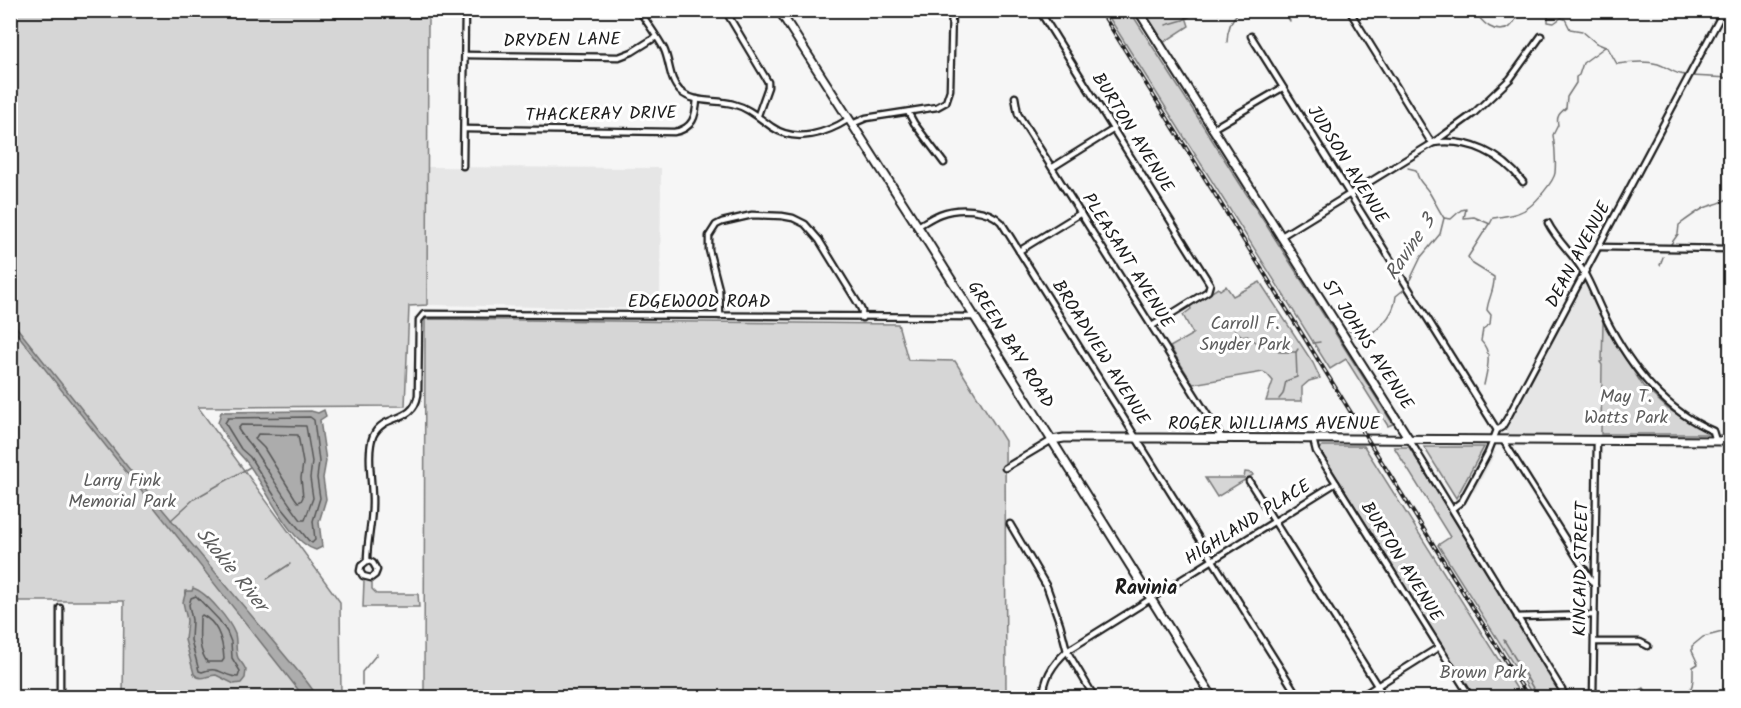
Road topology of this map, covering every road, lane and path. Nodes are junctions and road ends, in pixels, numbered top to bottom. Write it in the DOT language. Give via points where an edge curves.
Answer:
graph roads {
  1 [pos="465,10"];
  2 [pos="639,10"];
  3 [pos="726,10"];
  4 [pos="779,10"];
  5 [pos="1040,10"];
  6 [pos="1138,10"];
  7 [pos="1349,10"];
  8 [pos="1725,10"];
  9 [pos="953,12"];
  10 [pos="1251,36"];
  11 [pos="1541,36"];
  12 [pos="656,37"];
  13 [pos="465,55"];
  14 [pos="1282,88"];
  15 [pos="1015,97"];
  16 [pos="697,99"];
  17 [pos="908,112"];
  18 [pos="758,115"];
  19 [pos="850,122"];
  20 [pos="464,129"];
  21 [pos="1114,129"];
  22 [pos="1212,129"];
  23 [pos="1433,143"];
  24 [pos="944,163"];
  25 [pos="463,166"];
  26 [pos="1053,167"];
  27 [pos="1523,182"];
  28 [pos="1349,194"];
  29 [pos="1081,213"];
  30 [pos="1548,224"];
  31 [pos="918,226"];
  32 [pos="1280,237"];
  33 [pos="1599,247"];
  34 [pos="1731,249"];
  35 [pos="1019,251"];
  36 [pos="1584,273"];
  37 [pos="720,316"];
  38 [pos="862,318"];
  39 [pos="975,318"];
  40 [pos="1152,326"];
  41 [pos="1497,430"];
  42 [pos="1137,438"];
  43 [pos="1222,438"];
  44 [pos="1313,439"];
  45 [pos="1409,439"];
  46 [pos="1052,440"];
  47 [pos="1493,440"];
  48 [pos="1503,440"];
  49 [pos="1597,440"];
  50 [pos="1716,441"];
  51 [pos="1731,441"];
  52 [pos="1005,468"];
  53 [pos="1250,481"];
  54 [pos="1336,483"];
  55 [pos="1452,508"];
  56 [pos="1275,522"];
  57 [pos="1010,524"];
  58 [pos="1213,560"];
  59 [pos="367,561"];
  60 [pos="1595,586"];
  61 [pos="1151,598"];
  62 [pos="60,608"];
  63 [pos="1594,615"];
  64 [pos="1517,617"];
  65 [pos="1595,642"];
  66 [pos="1648,646"];
  67 [pos="1438,647"];
  68 [pos="1066,651"];
  69 [pos="1377,686"];
  70 [pos="60,698"];
  71 [pos="1043,698"];
  72 [pos="1095,698"];
  73 [pos="1213,698"];
  74 [pos="1299,698"];
  75 [pos="1358,698"];
  76 [pos="1385,698"];
  77 [pos="1471,698"];
  78 [pos="1568,698"];
  79 [pos="1593,698"];
  1 -- 13 [label="street"];
  2 -- 12 [label="street"];
  3 -- 18 [label="street" via="768,82"];
  4 -- 19 [label="street, GREEN BAY ROAD"];
  5 -- 21 [label="street, BURTON AVENUE"];
  6 -- 22 [label="street, ST JOHNS AVENUE"];
  7 -- 23 [label="street"];
  8 -- 33 [label="street, DEAN AVENUE"];
  9 -- 17 [label="street, THACKERAY DRIVE" via="948,98 937,107"];
  10 -- 14 [label="street, JUDSON AVENUE"];
  11 -- 23 [label="street" via="1496,94"];
  12 -- 13 [label="street, DRYDEN LANE" via="619,57"];
  12 -- 16 [label="street" via="676,86"];
  13 -- 20 [label="street"];
  14 -- 22 [label="street"];
  14 -- 28 [label="street, JUDSON AVENUE"];
  15 -- 26 [label="street, PLEASANT AVENUE" via="1018,114"];
  16 -- 18 [label="street, THACKERAY DRIVE" via="734,104"];
  16 -- 20 [label="street, THACKERAY DRIVE" via="692,122 674,132"];
  17 -- 19 [label="street, THACKERAY DRIVE"];
  17 -- 24 [label="street"];
  18 -- 19 [label="street, THACKERAY DRIVE" via="774,128 793,135 826,133"];
  19 -- 31 [label="street, GREEN BAY ROAD"];
  20 -- 25 [label="street"];
  21 -- 26 [label="street"];
  21 -- 40 [label="street, BURTON AVENUE" via="1210,284 1209,290"];
  22 -- 32 [label="street, ST JOHNS AVENUE"];
  23 -- 27 [label="street" via="1470,145 1491,152"];
  23 -- 28 [label="street"];
  26 -- 29 [label="street, PLEASANT AVENUE"];
  28 -- 32 [label="street"];
  28 -- 41 [label="street, JUDSON AVENUE"];
  29 -- 35 [label="street"];
  29 -- 40 [label="street, PLEASANT AVENUE"];
  30 -- 36 [label="street"];
  31 -- 35 [label="street, BROADVIEW AVENUE" via="947,212 986,213 1001,222"];
  31 -- 39 [label="street, GREEN BAY ROAD"];
  32 -- 45 [label="street, ST JOHNS AVENUE"];
  33 -- 34 [label="street"];
  33 -- 36 [label="street, DEAN AVENUE"];
  35 -- 42 [label="street, BROADVIEW AVENUE"];
  36 -- 41 [label="street, DEAN AVENUE" via="1508,417"];
  36 -- 50 [label="street" via="1606,320 1645,381 1682,414 1713,430"];
  37 -- 38 [label="street, EDGEWOOD ROAD"];
  37 -- 38 [label="street" via="709,236 722,222 752,215 794,218 811,229 859,305"];
  37 -- 59 [label="street, EDGEWOOD ROAD" via="423,315 419,320 415,405 410,413 382,425 370,448 372,506"];
  38 -- 39 [label="street, EDGEWOOD ROAD"];
  39 -- 46 [label="street, GREEN BAY ROAD"];
  40 -- 43 [label="street, PLEASANT AVENUE"];
  41 -- 47 [label="street, DEAN AVENUE"];
  42 -- 43 [label="street, ROGER WILLIAMS AVENUE"];
  42 -- 46 [label="street, ROGER WILLIAMS AVENUE"];
  42 -- 58 [label="street, BROADVIEW AVENUE"];
  43 -- 44 [label="street, ROGER WILLIAMS AVENUE"];
  44 -- 45 [label="street, ROGER WILLIAMS AVENUE"];
  44 -- 54 [label="street, BURTON AVENUE"];
  45 -- 47 [label="street, ROGER WILLIAMS AVENUE"];
  45 -- 55 [label="street, ST JOHNS AVENUE"];
  46 -- 52 [label="street, ROGER WILLIAMS AVENUE"];
  46 -- 61 [label="street, GREEN BAY ROAD"];
  47 -- 48 [label="street, ROGER WILLIAMS AVENUE"];
  47 -- 55 [label="street, DEAN AVENUE" via="1462,501"];
  48 -- 49 [label="street, ROGER WILLIAMS AVENUE"];
  48 -- 60 [label="street"];
  49 -- 50 [label="street, ROGER WILLIAMS AVENUE"];
  49 -- 60 [label="street, KINCAID STREET"];
  50 -- 51 [label="street, ROGER WILLIAMS AVENUE"];
  53 -- 56 [label="street"];
  54 -- 56 [label="street, HIGHLAND PLACE"];
  54 -- 67 [label="street, BURTON AVENUE"];
  55 -- 64 [label="street, ST JOHNS AVENUE"];
  56 -- 58 [label="street, HIGHLAND PLACE"];
  56 -- 69 [label="street"];
  57 -- 68 [label="street" via="1047,587"];
  58 -- 61 [label="street, HIGHLAND PLACE"];
  58 -- 74 [label="street, BROADVIEW AVENUE"];
  60 -- 63 [label="street, KINCAID STREET"];
  61 -- 68 [label="street, HIGHLAND PLACE"];
  61 -- 73 [label="street, GREEN BAY ROAD"];
  62 -- 70 [label="street"];
  63 -- 64 [label="street"];
  63 -- 65 [label="street, KINCAID STREET"];
  64 -- 78 [label="street, ST JOHNS AVENUE"];
  65 -- 66 [label="street" via="1640,642"];
  65 -- 79 [label="street, KINCAID STREET"];
  67 -- 69 [label="street"];
  67 -- 77 [label="street, BURTON AVENUE"];
  68 -- 71 [label="street, HIGHLAND PLACE" via="1047,676"];
  68 -- 72 [label="street"];
  69 -- 75 [label="street"];
  69 -- 76 [label="street"];
}
